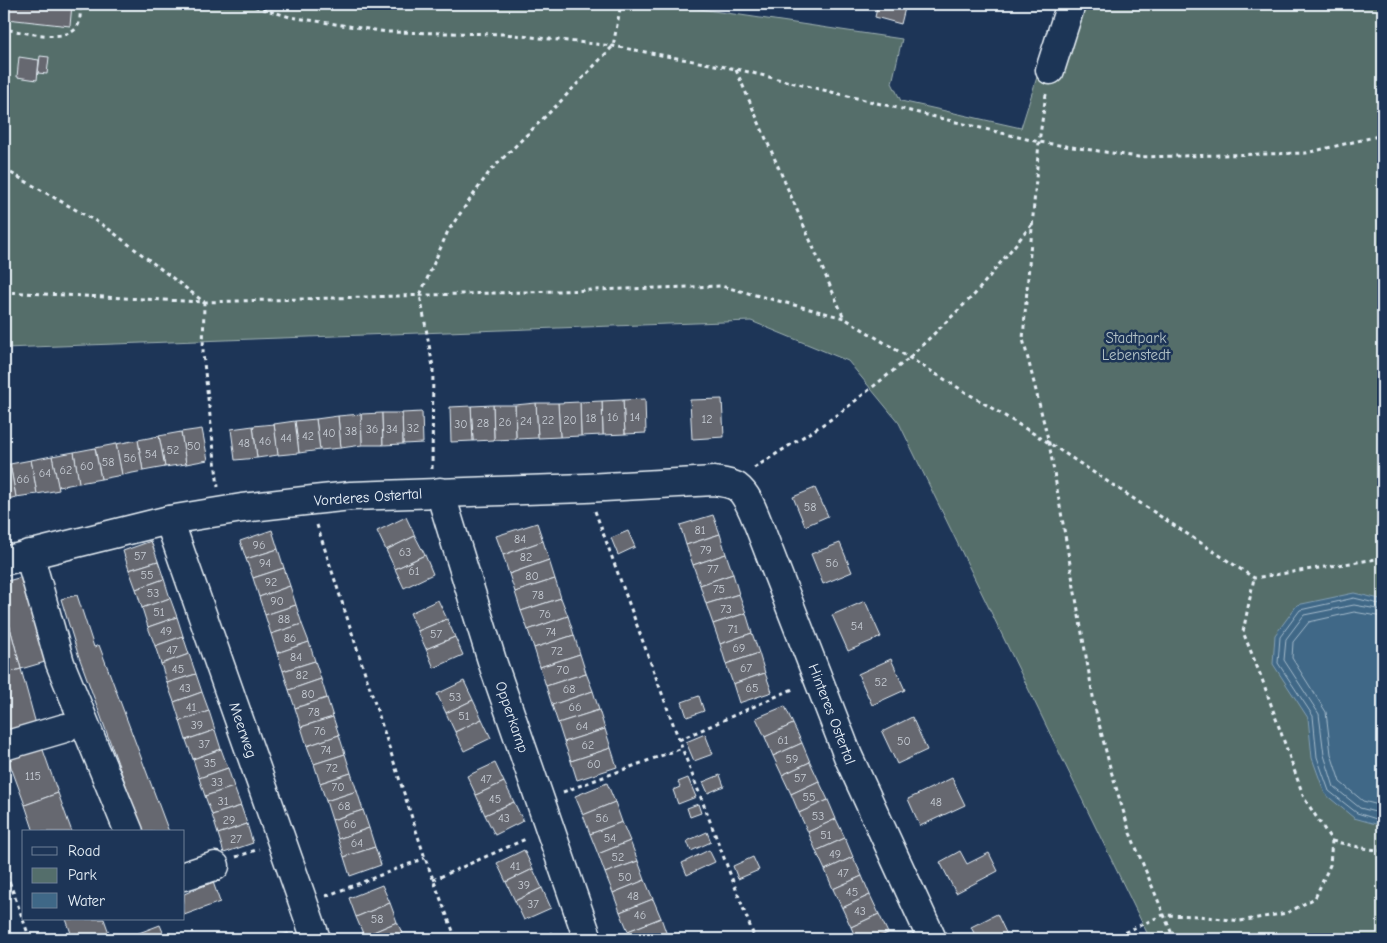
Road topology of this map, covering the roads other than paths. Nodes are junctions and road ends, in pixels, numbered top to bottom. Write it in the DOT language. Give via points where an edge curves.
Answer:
graph roads {
  1 [pos="1071,4"];
  2 [pos="1050,70"];
  3 [pos="738,487"];
  4 [pos="436,492"];
  5 [pos="169,520"];
  6 [pos="16,557"];
  7 [pos="65,728"];
  8 [pos="4,746"];
  9 [pos="128,830"];
  10 [pos="215,866"];
  11 [pos="185,876"];
  12 [pos="316,939"];
  13 [pos="588,939"];
  14 [pos="932,939"];
  1 -- 2 [label="street"];
  3 -- 4 [label="street, Vorderes Ostertal" via="714,481"];
  3 -- 14 [label="street, Hinteres Ostertal" via="760,526 848,756"];
  4 -- 5 [label="street, Vorderes Ostertal" via="351,496"];
  4 -- 13 [label="street, Opperkamp"];
  5 -- 6 [label="street, Vorderes Ostertal"];
  5 -- 12 [label="street, Meerweg"];
  6 -- 9 [label="street"];
  7 -- 8 [label="street"];
  10 -- 11 [label="street"];
}
